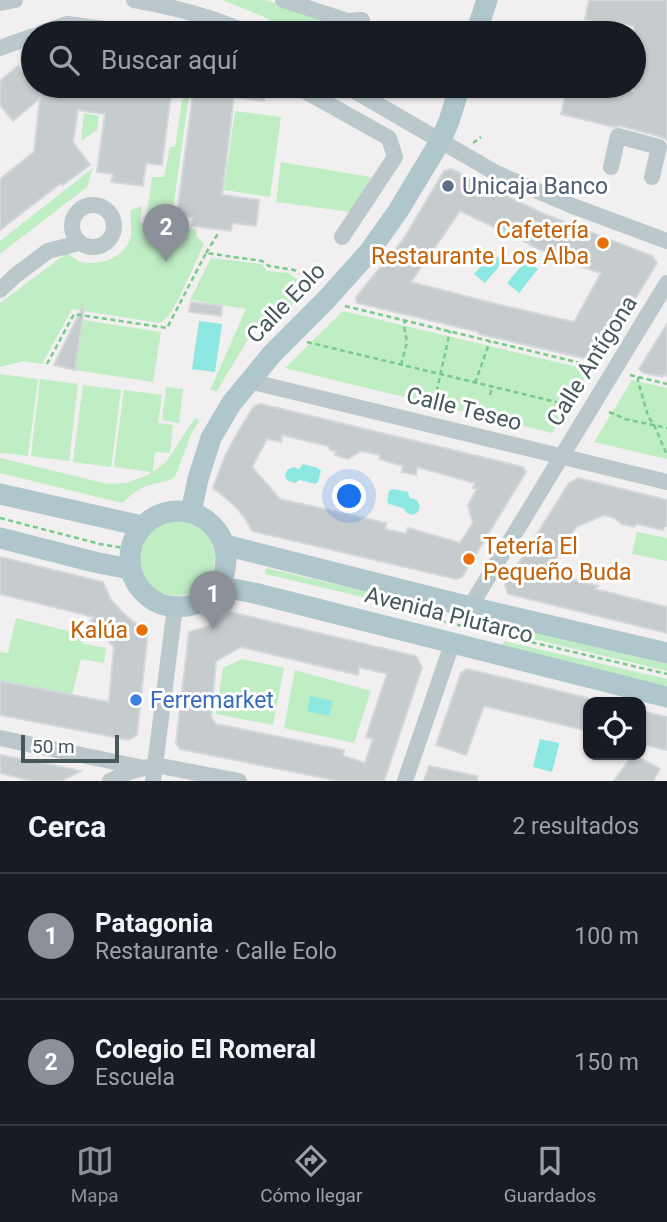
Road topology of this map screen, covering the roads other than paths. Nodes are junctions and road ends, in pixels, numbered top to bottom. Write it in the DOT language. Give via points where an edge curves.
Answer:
graph roads {
  1 [pos="15,0"];
  2 [pos="134,0"];
  3 [pos="283,0"];
  4 [pos="487,0"];
  5 [pos="0,4"];
  6 [pos="362,20"];
  7 [pos="219,21"];
  8 [pos="484,21"];
  9 [pos="21,40"];
  10 [pos="0,48"];
  11 [pos="317,98"];
  12 [pos="367,98"];
  13 [pos="456,98"];
  14 [pos="441,140"];
  15 [pos="611,167"];
  16 [pos="652,177"];
  17 [pos="667,241"];
  18 [pos="79,243"];
  19 [pos="369,252"];
  20 [pos="667,283"];
  21 [pos="0,290"];
  22 [pos="249,381"];
  23 [pos="561,456"];
  24 [pos="667,482"];
  25 [pos="0,494"];
  26 [pos="191,512"];
  27 [pos="142,526"];
  28 [pos="0,538"];
  29 [pos="225,545"];
  30 [pos="130,559"];
  31 [pos="219,586"];
  32 [pos="174,607"];
  33 [pos="470,607"];
  34 [pos="452,643"];
  35 [pos="667,653"];
  36 [pos="667,697"];
  37 [pos="0,738"];
  38 [pos="151,771"];
  39 [pos="110,781"];
  40 [pos="239,781"];
  41 [pos="405,781"];
  1 -- 5 [label="street"];
  2 -- 7 [label="street"];
  3 -- 6 [label="street" via="348,21"];
  4 -- 8 [label="main road"];
  9 -- 10 [label="street"];
  11 -- 19 [label="street" via="389,138 395,157 339,236"];
  12 -- 14 [label="street"];
  13 -- 14 [label="main road, Calle Eolo"];
  14 -- 17 [label="street" via="496,173"];
  14 -- 19 [label="main road, Calle Eolo"];
  15 -- 16 [label="street" via="618,136 659,147"];
  18 -- 21 [label="street" via="48,251"];
  19 -- 22 [label="main road, Calle Eolo"];
  20 -- 23 [label="street, Calle Antígona"];
  22 -- 23 [label="street, Calle Teseo"];
  22 -- 26 [label="main road, Calle Eolo" via="211,438"];
  23 -- 24 [label="street, Calle Teseo"];
  23 -- 33 [label="street, Calle Antígona"];
  25 -- 27 [label="main road"];
  26 -- 27 [label="main road" via="173,510"];
  26 -- 29 [label="main road" via="218,530"];
  27 -- 30 [label="main road" via="132,541"];
  28 -- 30 [label="main road"];
  29 -- 31 [label="main road" via="225,573"];
  29 -- 33 [label="main road, Avenida Plutarco"];
  30 -- 32 [label="main road" via="136,583 146,595"];
  31 -- 32 [label="main road" via="199,602"];
  31 -- 34 [label="main road, Avenida Plutarco"];
  32 -- 38 [label="street"];
  33 -- 35 [label="main road, Avenida Plutarco"];
  34 -- 36 [label="main road, Avenida Plutarco"];
  34 -- 41 [label="street"];
  37 -- 38 [label="street"];
  38 -- 39 [label="street" via="129,772"];
  38 -- 40 [label="street"];
}
